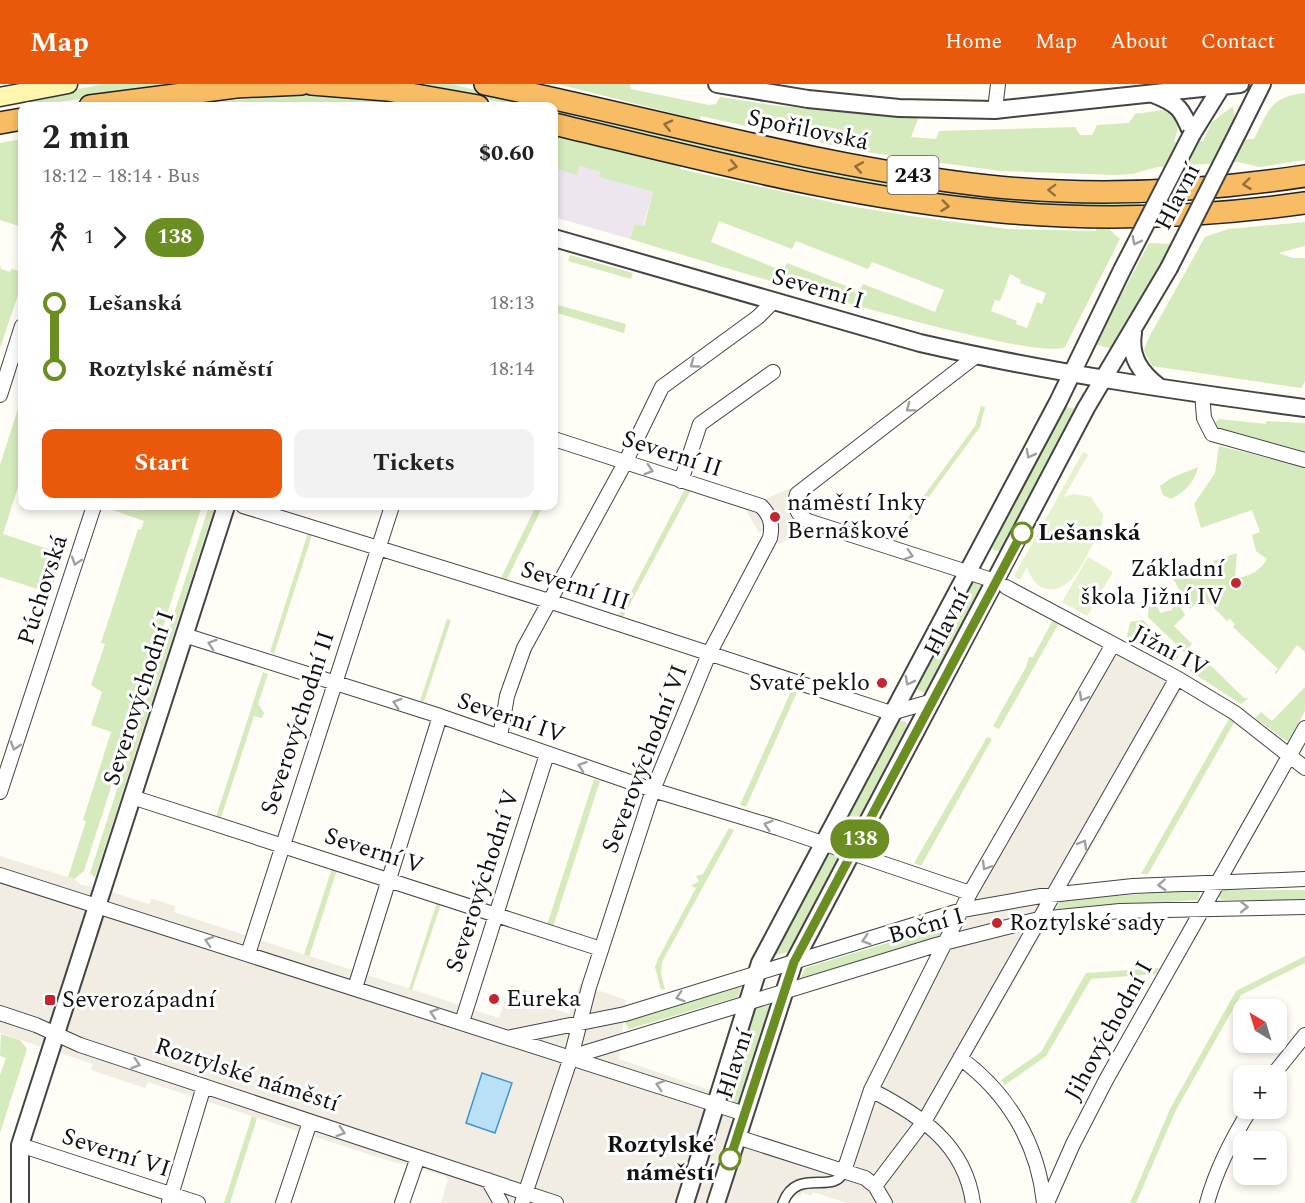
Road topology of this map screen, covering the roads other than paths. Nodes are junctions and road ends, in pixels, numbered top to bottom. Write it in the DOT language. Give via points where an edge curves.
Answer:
graph roads {
  1 [pos="68,84"];
  2 [pos="302,84"];
  3 [pos="311,84"];
  4 [pos="485,84"];
  5 [pos="717,84"];
  6 [pos="998,84"];
  7 [pos="1240,84"];
  8 [pos="1262,84"];
  9 [pos="1223,85"];
  10 [pos="1150,93"];
  11 [pos="0,97"];
  12 [pos="130,102"];
  13 [pos="455,102"];
  14 [pos="995,110"];
  15 [pos="18,120"];
  16 [pos="0,123"];
  17 [pos="558,125"];
  18 [pos="1192,134"];
  19 [pos="1305,176"];
  20 [pos="1305,203"];
  21 [pos="558,241"];
  22 [pos="773,302"];
  23 [pos="1133,332"];
  24 [pos="18,350"];
  25 [pos="976,356"];
  26 [pos="772,372"];
  27 [pos="1072,373"];
  28 [pos="1105,378"];
  29 [pos="1160,387"];
  30 [pos="1202,393"];
  31 [pos="0,395"];
  32 [pos="1304,405"];
  33 [pos="558,440"];
  34 [pos="1305,460"];
  35 [pos="625,463"];
  36 [pos="681,481"];
  37 [pos="93,510"];
  38 [pos="225,510"];
  39 [pos="256,510"];
  40 [pos="391,510"];
  41 [pos="770,520"];
  42 [pos="378,548"];
  43 [pos="966,573"];
  44 [pos="1000,584"];
  45 [pos="549,601"];
  46 [pos="184,635"];
  47 [pos="1112,646"];
  48 [pos="709,654"];
  49 [pos="1177,678"];
  50 [pos="335,684"];
  51 [pos="933,701"];
  52 [pos="891,714"];
  53 [pos="440,716"];
  54 [pos="1305,728"];
  55 [pos="500,737"];
  56 [pos="547,754"];
  57 [pos="1289,756"];
  58 [pos="1305,768"];
  59 [pos="653,790"];
  60 [pos="0,792"];
  61 [pos="132,797"];
  62 [pos="824,843"];
  63 [pos="282,844"];
  64 [pos="852,854"];
  65 [pos="0,874"];
  66 [pos="388,879"];
  67 [pos="1305,879"];
  68 [pos="1220,881"];
  69 [pos="970,893"];
  70 [pos="1054,894"];
  71 [pos="98,906"];
  72 [pos="1205,907"];
  73 [pos="1305,907"];
  74 [pos="962,910"];
  75 [pos="495,916"];
  76 [pos="1039,919"];
  77 [pos="947,942"];
  78 [pos="601,949"];
  79 [pos="248,954"];
  80 [pos="794,962"];
  81 [pos="756,973"];
  82 [pos="355,988"];
  83 [pos="783,992"];
  84 [pos="747,1003"];
  85 [pos="0,1013"];
  86 [pos="462,1022"];
  87 [pos="579,1023"];
  88 [pos="56,1034"];
  89 [pos="1305,1035"];
  90 [pos="511,1037"];
  91 [pos="571,1057"];
  92 [pos="960,1058"];
  93 [pos="1281,1065"];
  94 [pos="204,1086"];
  95 [pos="871,1090"];
  96 [pos="716,1103"];
  97 [pos="745,1114"];
  98 [pos="1245,1119"];
  99 [pos="925,1120"];
  100 [pos="310,1122"];
  101 [pos="737,1137"];
  102 [pos="21,1145"];
  103 [pos="418,1157"];
  104 [pos="844,1171"];
  105 [pos="488,1180"];
  106 [pos="875,1186"];
  107 [pos="170,1199"];
  108 [pos="526,1200"];
  109 [pos="20,1203"];
  110 [pos="198,1203"];
  111 [pos="283,1203"];
  112 [pos="402,1203"];
  113 [pos="501,1203"];
  114 [pos="556,1203"];
  115 [pos="685,1203"];
  116 [pos="716,1203"];
  117 [pos="783,1203"];
  118 [pos="885,1203"];
  119 [pos="973,1203"];
  120 [pos="1046,1203"];
  121 [pos="1208,1203"];
  1 -- 11 [label="main road"];
  2 -- 12 [label="highway" via="236,87"];
  3 -- 13 [label="highway" via="387,90"];
  19 -- 4 [label="highway, Spořilovská / 243, one-way" via="1182,189 989,186 833,162"];
  5 -- 14 [label="street" via="876,106"];
  6 -- 14 [label="street"];
  7 -- 9 [label="street"];
  8 -- 23 [label="street, Hlavní, bridge"];
  9 -- 10 [label="street"];
  9 -- 18 [label="street, Hlavní"];
  10 -- 14 [label="street"];
  10 -- 18 [label="street" via="1174,102"];
  15 -- 16 [label="highway"];
  17 -- 20 [label="highway, 243, one-way" via="841,189 1001,212 1152,215"];
  18 -- 27 [label="street, Hlavní, one-way, bridge"];
  21 -- 22 [label="street, Severní I"];
  22 -- 25 [label="street, Severní I"];
  22 -- 35 [label="street, one-way" via="662,387"];
  23 -- 28 [label="street, Hlavní"];
  23 -- 29 [label="street" via="1136,362 1146,377"];
  24 -- 31 [label="street"];
  25 -- 27 [label="street, Severní I"];
  25 -- 43 [label="street, one-way" via="797,494 797,512 808,521"];
  26 -- 36 [label="street" via="700,424"];
  27 -- 28 [label="street, Severní I"];
  27 -- 43 [label="street, Hlavní, one-way"];
  28 -- 29 [label="street"];
  28 -- 44 [label="street, Hlavní" via="1086,408"];
  29 -- 30 [label="street"];
  30 -- 32 [label="street"];
  30 -- 34 [label="street" via="1204,418 1212,434"];
  33 -- 35 [label="street, Severní II"];
  35 -- 36 [label="street, Severní II, one-way"];
  35 -- 45 [label="street"];
  36 -- 41 [label="street, Severní II" via="760,506"];
  37 -- 60 [label="street, Púchovská, one-way"];
  38 -- 46 [label="street, Severovýchodní I"];
  39 -- 42 [label="street, Severní III"];
  40 -- 42 [label="street, Severovýchodní II"];
  41 -- 48 [label="street, Severovýchodní VI" via="770,538"];
  42 -- 45 [label="street, Severní III"];
  42 -- 50 [label="street, Severovýchodní II"];
  43 -- 44 [label="street, Jižní IV"];
  43 -- 52 [label="street, Hlavní, one-way"];
  44 -- 47 [label="street, Jižní IV"];
  44 -- 51 [label="street, Hlavní"];
  45 -- 48 [label="street, Severní III"];
  45 -- 55 [label="street" via="516,669"];
  50 -- 46 [label="street, Severní IV, one-way"];
  46 -- 61 [label="street, Severovýchodní I"];
  47 -- 49 [label="street, Jižní IV"];
  47 -- 69 [label="street, one-way"];
  48 -- 52 [label="street, Severní III"];
  48 -- 59 [label="street, Severovýchodní VI"];
  49 -- 57 [label="street, Jižní IV" via="1236,713"];
  70 -- 49 [label="street, one-way"];
  53 -- 50 [label="street, Severní IV, one-way"];
  50 -- 63 [label="street, Severovýchodní II"];
  51 -- 52 [label="street"];
  51 -- 64 [label="street, Hlavní"];
  52 -- 62 [label="street, Hlavní"];
  53 -- 55 [label="street, Severní IV"];
  53 -- 66 [label="street"];
  54 -- 57 [label="street, Jihovýchodní I"];
  55 -- 56 [label="street, Severní IV"];
  59 -- 56 [label="street, Severní IV, one-way"];
  56 -- 75 [label="street, Severovýchodní V"];
  57 -- 58 [label="street, Jižní IV"];
  57 -- 68 [label="street, Jihovýchodní I"];
  62 -- 59 [label="street, Severní IV, one-way"];
  59 -- 78 [label="street, Severovýchodní VI"];
  61 -- 63 [label="street, Severní V"];
  61 -- 71 [label="street, Severovýchodní I"];
  62 -- 64 [label="street, Severní IV"];
  62 -- 81 [label="street, Hlavní"];
  63 -- 66 [label="street, Severní V"];
  63 -- 79 [label="street, Severovýchodní II"];
  64 -- 69 [label="street, Severní IV"];
  64 -- 80 [label="street, Hlavní"];
  65 -- 71 [label="street"];
  66 -- 75 [label="street, Severní V"];
  66 -- 82 [label="street"];
  67 -- 68 [label="street, Boční I"];
  68 -- 70 [label="street, Boční I, one-way"];
  68 -- 72 [label="street, Jihovýchodní I"];
  69 -- 74 [label="street"];
  70 -- 74 [label="street, Boční I"];
  70 -- 76 [label="street"];
  79 -- 71 [label="street, one-way"];
  71 -- 88 [label="street"];
  72 -- 73 [label="street, Boční I, one-way"];
  72 -- 76 [label="street, Boční I"];
  72 -- 120 [label="street, Jihovýchodní I" via="1106,1080"];
  74 -- 77 [label="street"];
  74 -- 80 [label="street, Boční I, one-way"];
  75 -- 78 [label="street, Severní V"];
  75 -- 86 [label="street, Severovýchodní V"];
  76 -- 77 [label="street, Boční I"];
  76 -- 92 [label="street"];
  77 -- 83 [label="street, Boční I"];
  77 -- 95 [label="street"];
  78 -- 87 [label="street, Severovýchodní VI"];
  79 -- 82 [label="street"];
  80 -- 81 [label="street, Boční I"];
  80 -- 83 [label="street, Hlavní"];
  81 -- 84 [label="street, Hlavní"];
  81 -- 87 [label="street, Boční I, one-way" via="625,1014"];
  86 -- 82 [label="street, one-way"];
  83 -- 84 [label="street, Boční I"];
  83 -- 97 [label="street, Hlavní"];
  84 -- 91 [label="street, Boční I"];
  84 -- 96 [label="street, Hlavní"];
  85 -- 88 [label="street, Roztylské náměstí"];
  86 -- 90 [label="street"];
  87 -- 90 [label="street"];
  87 -- 91 [label="street, Severovýchodní VI"];
  88 -- 94 [label="street, Roztylské náměstí, one-way"];
  88 -- 102 [label="street"];
  89 -- 93 [label="street"];
  90 -- 91 [label="street"];
  96 -- 91 [label="street, one-way"];
  91 -- 108 [label="street"];
  92 -- 99 [label="street"];
  92 -- 120 [label="street" via="994,1089 1015,1116 1033,1153"];
  94 -- 100 [label="street, Roztylské náměstí"];
  94 -- 107 [label="street"];
  95 -- 99 [label="street"];
  95 -- 104 [label="street"];
  96 -- 97 [label="street"];
  96 -- 115 [label="street, Hlavní"];
  97 -- 101 [label="street, Hlavní"];
  98 -- 121 [label="street"];
  99 -- 106 [label="street"];
  99 -- 119 [label="street" via="952,1149 969,1183"];
  100 -- 103 [label="street, Roztylské náměstí, one-way"];
  100 -- 111 [label="street"];
  101 -- 104 [label="street"];
  101 -- 116 [label="street, Hlavní"];
  102 -- 107 [label="street, Severní VI"];
  102 -- 109 [label="street"];
  103 -- 105 [label="street, Roztylské náměstí"];
  103 -- 112 [label="street"];
  104 -- 106 [label="street"];
  104 -- 117 [label="street" via="834,1182 807,1181 797,1185"];
  105 -- 108 [label="street, Roztylské náměstí"];
  105 -- 113 [label="street"];
  106 -- 118 [label="street"];
  107 -- 110 [label="street, Severní VI"];
  108 -- 114 [label="street, Roztylské náměstí"];
}
